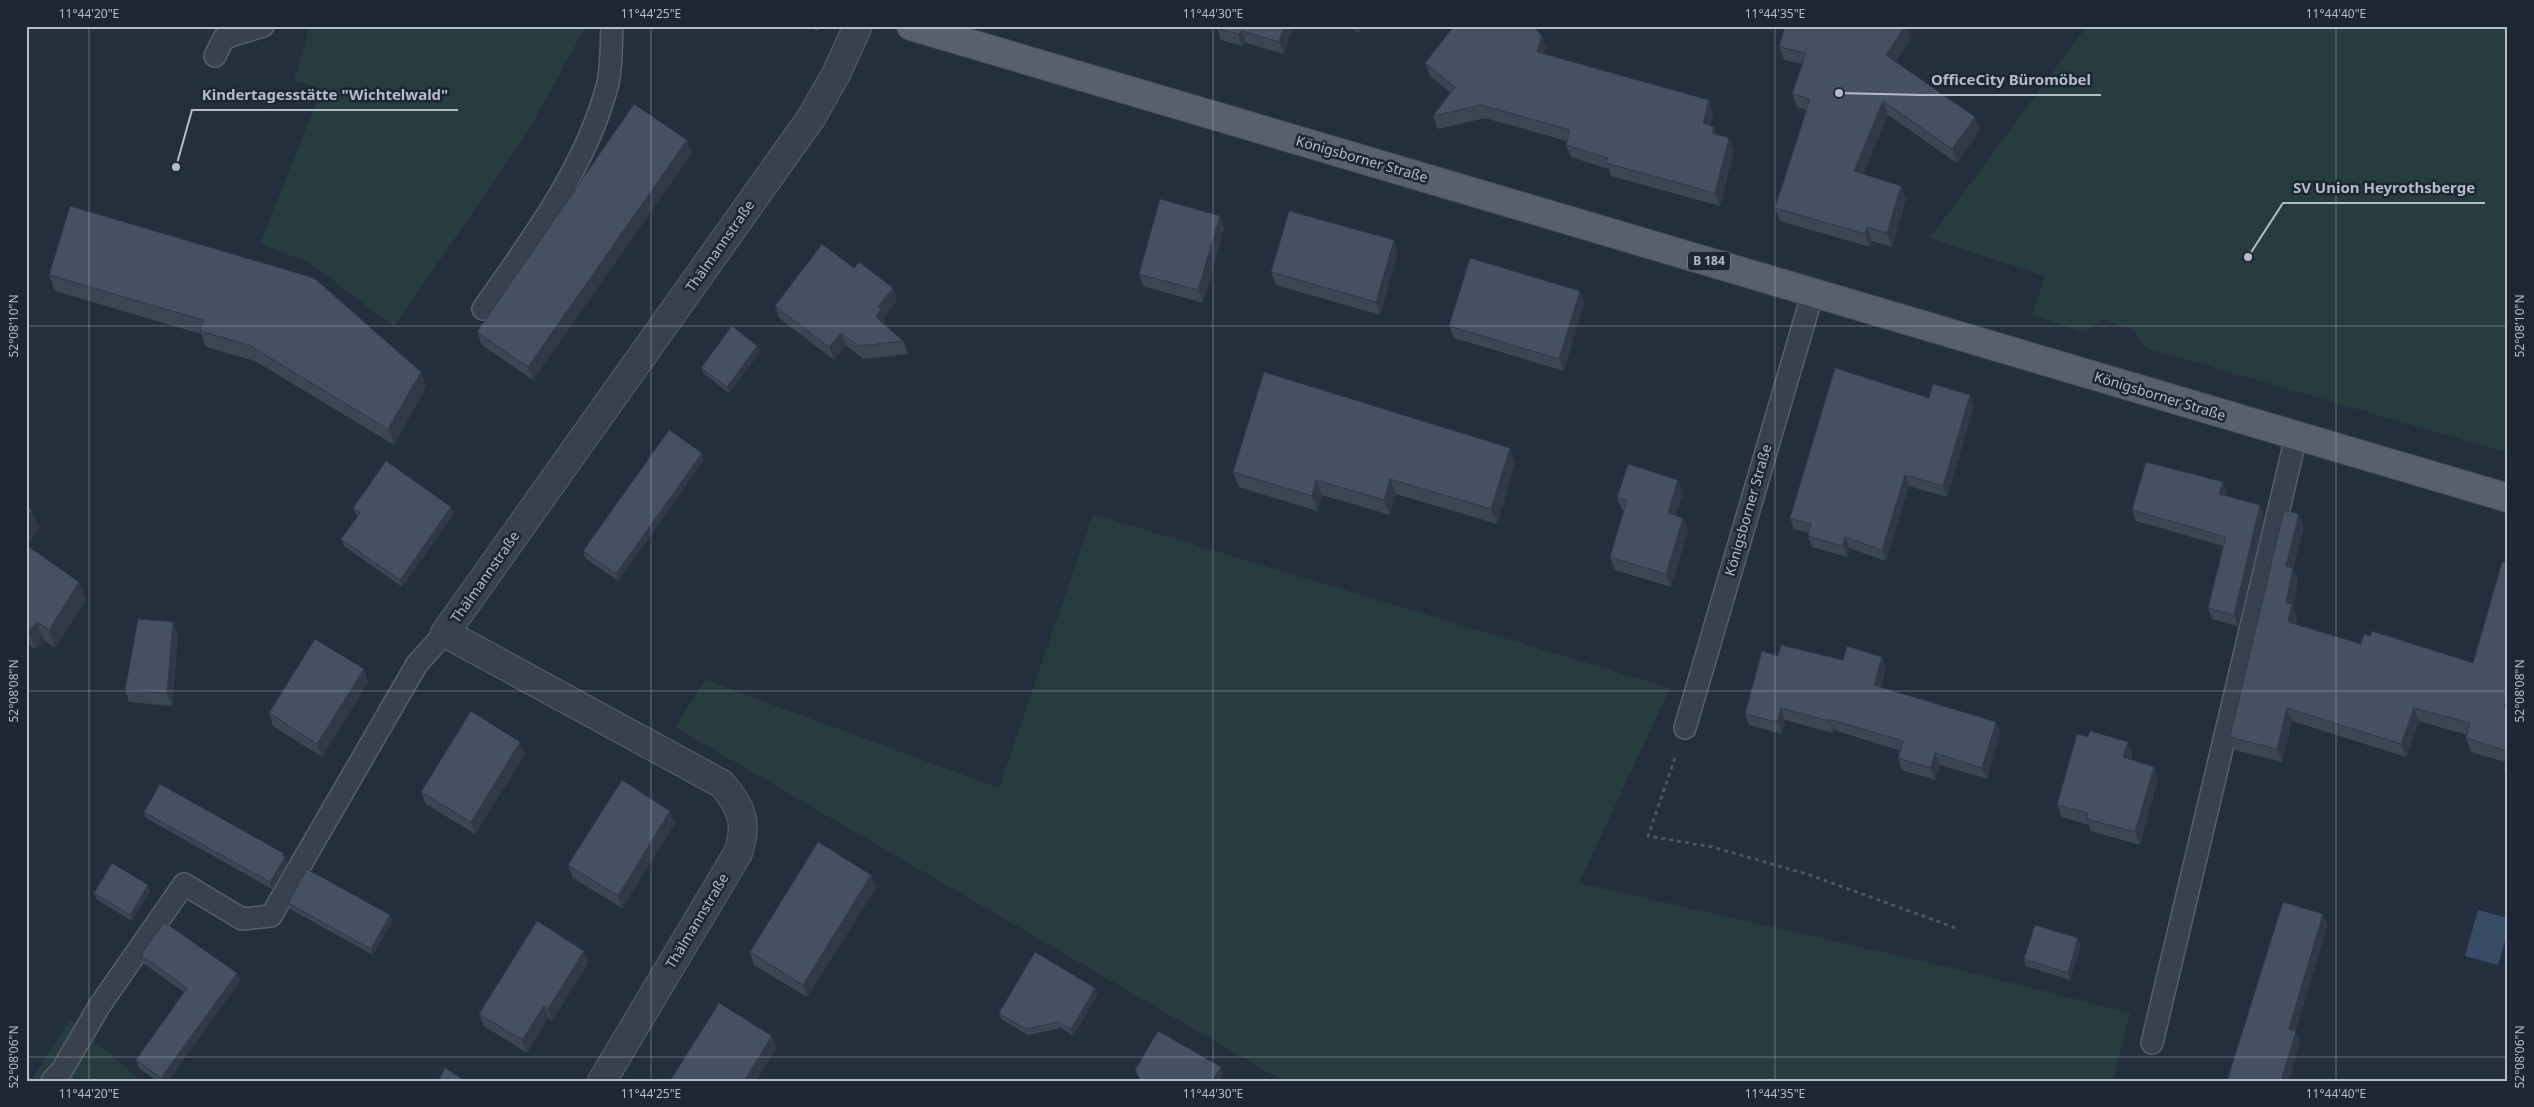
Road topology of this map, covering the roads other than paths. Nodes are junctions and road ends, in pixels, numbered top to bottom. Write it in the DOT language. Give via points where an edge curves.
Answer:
graph roads {
  1 [pos="263,26"];
  2 [pos="612,26"];
  3 [pos="858,26"];
  4 [pos="910,26"];
  5 [pos="215,56"];
  6 [pos="1813,292"];
  7 [pos="483,309"];
  8 [pos="2296,437"];
  9 [pos="2508,498"];
  10 [pos="445,633"];
  11 [pos="1685,728"];
  12 [pos="2152,1043"];
  13 [pos="52,1081"];
  14 [pos="602,1081"];
  1 -- 5 [label="lane" via="224,38"];
  2 -- 7 [label="lane" via="608,85 589,138 548,215"];
  3 -- 10 [label="street, Thälmannstraße" via="836,74 810,118"];
  4 -- 6 [label="main road, Königsborner Straße / B 184"];
  6 -- 8 [label="main road, Königsborner Straße / B 184"];
  6 -- 11 [label="lane, Königsborner Straße"];
  8 -- 9 [label="main road, Königsborner Straße / B 184"];
  8 -- 12 [label="lane"];
  10 -- 13 [label="lane" via="417,664 271,916 242,919 184,884"];
  10 -- 14 [label="street, Thälmannstraße" via="722,784 736,801 743,822 743,838 738,853"];
}
